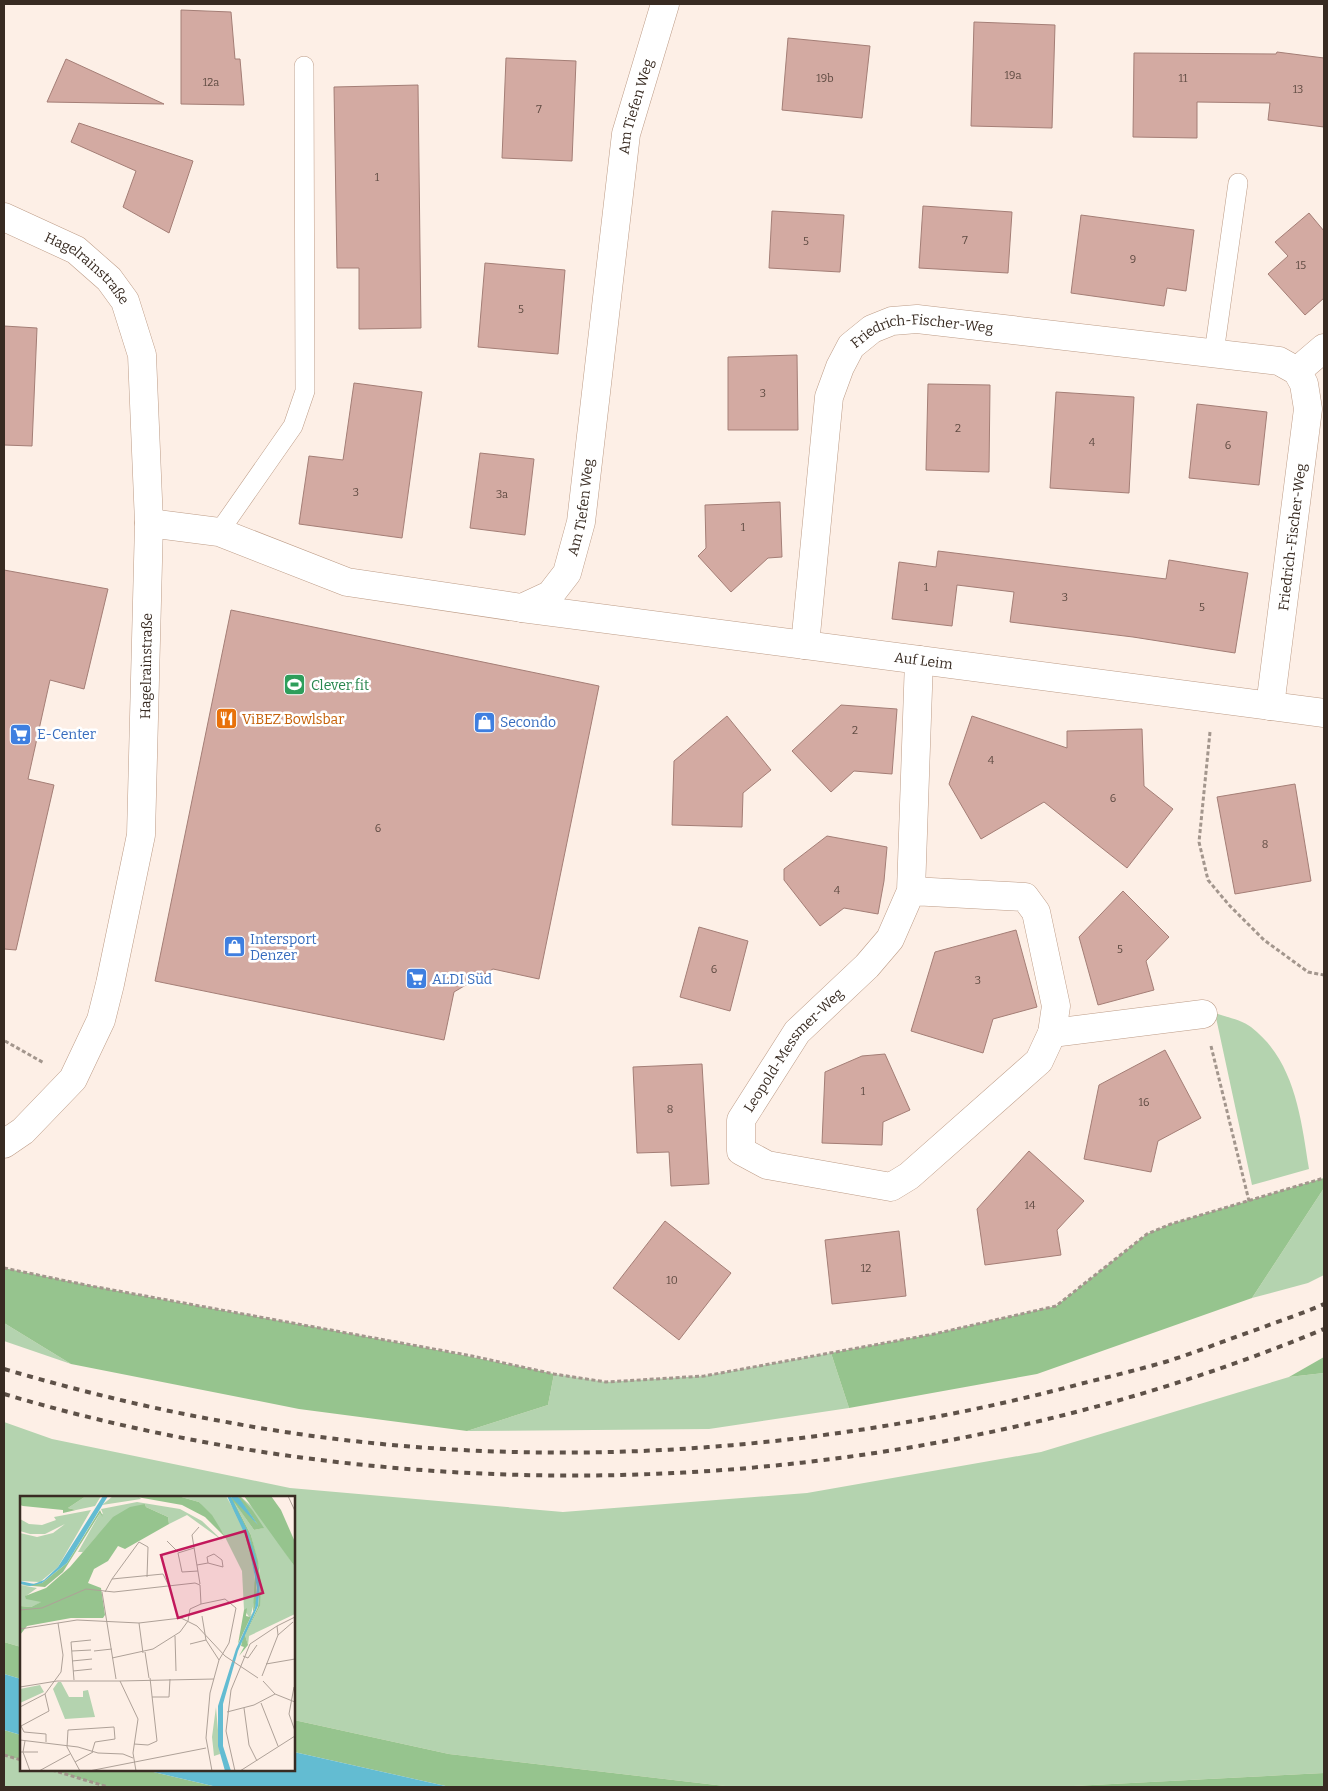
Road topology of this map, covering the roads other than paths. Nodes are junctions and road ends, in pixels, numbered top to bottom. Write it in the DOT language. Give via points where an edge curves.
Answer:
graph roads {
  1 [pos="665,4"];
  2 [pos="304,66"];
  3 [pos="1238,184"];
  4 [pos="4,217"];
  5 [pos="1324,348"];
  6 [pos="1214,353"];
  7 [pos="1297,370"];
  8 [pos="149,523"];
  9 [pos="219,532"];
  10 [pos="522,608"];
  11 [pos="805,645"];
  12 [pos="919,660"];
  13 [pos="1270,706"];
  14 [pos="1324,713"];
  15 [pos="911,891"];
  16 [pos="1203,1014"];
  17 [pos="1052,1033"];
  18 [pos="4,1144"];
  1 -- 10 [label="street, Am Tiefen Weg" via="626,134 580,522 567,573 550,595"];
  2 -- 9 [label="lane" via="305,391 293,426"];
  3 -- 6 [label="lane"];
  4 -- 8 [label="street, Hagelrainstraße" via="76,250 109,279 125,301 142,355"];
  5 -- 7 [label="street"];
  6 -- 7 [label="street, Friedrich-Fischer-Weg" via="1279,360"];
  6 -- 11 [label="street, Friedrich-Fischer-Weg" via="917,319 892,321 872,329 851,346 829,397"];
  7 -- 13 [label="street, Friedrich-Fischer-Weg" via="1304,384 1308,409"];
  8 -- 9 [label="street"];
  8 -- 18 [label="street, Hagelrainstraße" via="141,835 101,1020 73,1079 22,1131"];
  9 -- 10 [label="street" via="348,582"];
  10 -- 11 [label="street, Auf Leim"];
  11 -- 12 [label="street, Auf Leim"];
  12 -- 13 [label="street, Auf Leim"];
  12 -- 15 [label="street, Leopold-Messmer-Weg"];
  13 -- 14 [label="street, Auf Leim"];
  15 -- 17 [label="street, Leopold-Messmer-Weg" via="1025,897 1036,912 1056,1006"];
  15 -- 17 [label="street, Leopold-Messmer-Weg" via="890,939 867,966 797,1032 740,1120 741,1151 767,1165 891,1187 909,1176 1040,1061"];
  16 -- 17 [label="street"];
}
